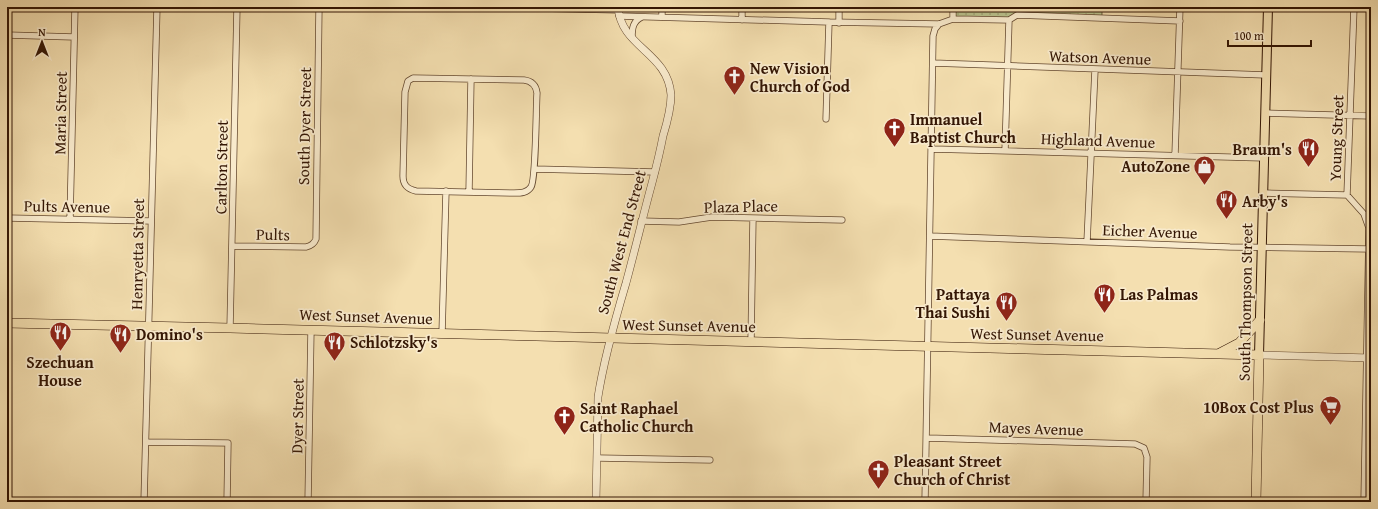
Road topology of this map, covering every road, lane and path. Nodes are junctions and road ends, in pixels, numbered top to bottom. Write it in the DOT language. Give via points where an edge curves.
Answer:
graph roads {
  1 [pos="75,7"];
  2 [pos="157,7"];
  3 [pos="237,7"];
  4 [pos="319,7"];
  5 [pos="485,7"];
  6 [pos="531,7"];
  7 [pos="662,7"];
  8 [pos="742,7"];
  9 [pos="839,7"];
  10 [pos="953,7"];
  11 [pos="1180,7"];
  12 [pos="1268,7"];
  13 [pos="1354,7"];
  14 [pos="618,11"];
  15 [pos="644,17"];
  16 [pos="662,17"];
  17 [pos="953,19"];
  18 [pos="742,20"];
  19 [pos="1009,20"];
  20 [pos="1180,21"];
  21 [pos="830,22"];
  22 [pos="839,22"];
  23 [pos="940,24"];
  24 [pos="7,35"];
  25 [pos="74,37"];
  26 [pos="632,38"];
  27 [pos="933,63"];
  28 [pos="1008,67"];
  29 [pos="1095,70"];
  30 [pos="1178,72"];
  31 [pos="1266,75"];
  32 [pos="471,79"];
  33 [pos="1265,113"];
  34 [pos="1350,116"];
  35 [pos="1371,116"];
  36 [pos="826,119"];
  37 [pos="932,149"];
  38 [pos="1005,151"];
  39 [pos="1091,153"];
  40 [pos="1175,155"];
  41 [pos="1264,158"];
  42 [pos="534,168"];
  43 [pos="655,172"];
  44 [pos="446,191"];
  45 [pos="469,192"];
  46 [pos="1263,193"];
  47 [pos="1347,195"];
  48 [pos="7,218"];
  49 [pos="753,218"];
  50 [pos="70,219"];
  51 [pos="842,220"];
  52 [pos="151,221"];
  53 [pos="641,222"];
  54 [pos="930,236"];
  55 [pos="1087,242"];
  56 [pos="312,245"];
  57 [pos="232,246"];
  58 [pos="1261,247"];
  59 [pos="1369,249"];
  60 [pos="1260,320"];
  61 [pos="7,323"];
  62 [pos="148,326"];
  63 [pos="230,328"];
  64 [pos="311,330"];
  65 [pos="442,334"];
  66 [pos="610,338"];
  67 [pos="751,342"];
  68 [pos="929,347"];
  69 [pos="1218,354"];
  70 [pos="1259,355"];
  71 [pos="1369,358"];
  72 [pos="927,438"];
  73 [pos="146,442"];
  74 [pos="597,458"];
  75 [pos="710,460"];
  76 [pos="144,502"];
  77 [pos="227,502"];
  78 [pos="308,502"];
  79 [pos="596,502"];
  80 [pos="925,502"];
  81 [pos="1146,502"];
  82 [pos="1256,502"];
  83 [pos="1364,502"];
  1 -- 25 [label="street, Maria Street"];
  2 -- 52 [label="street, Henryetta Street"];
  3 -- 57 [label="street, Carlton Street"];
  4 -- 56 [label="street, South Dyer Street" via="316,238"];
  5 -- 6 [label="street"];
  6 -- 14 [label="street"];
  7 -- 16 [label="street"];
  8 -- 18 [label="street"];
  9 -- 22 [label="street"];
  10 -- 17 [label="street"];
  11 -- 20 [label="street"];
  12 -- 31 [label="main road, South Thompson Street"];
  13 -- 34 [label="street, Young Street"];
  14 -- 15 [label="street"];
  14 -- 26 [label="street, South West End Street" via="623,27"];
  15 -- 16 [label="street"];
  15 -- 26 [label="street" via="634,22"];
  16 -- 18 [label="street"];
  17 -- 19 [label="street"];
  17 -- 23 [label="street"];
  18 -- 21 [label="street"];
  19 -- 20 [label="street" via="1017,15"];
  19 -- 28 [label="street"];
  20 -- 30 [label="street"];
  21 -- 22 [label="street"];
  21 -- 36 [label="street"];
  22 -- 23 [label="street"];
  23 -- 27 [label="street" via="933,36"];
  24 -- 25 [label="street"];
  25 -- 50 [label="street, Maria Street"];
  26 -- 43 [label="street, South West End Street" via="659,64 669,85 671,102"];
  27 -- 28 [label="street, Watson Avenue"];
  27 -- 37 [label="street"];
  28 -- 29 [label="street, Watson Avenue"];
  28 -- 38 [label="street"];
  29 -- 30 [label="street, Watson Avenue"];
  29 -- 39 [label="street"];
  30 -- 31 [label="street, Watson Avenue"];
  30 -- 40 [label="street"];
  31 -- 33 [label="main road, South Thompson Street"];
  32 -- 42 [label="street" via="524,80 534,84 537,93"];
  32 -- 44 [label="street" via="413,78 406,86 403,182 411,190"];
  32 -- 45 [label="street"];
  33 -- 34 [label="street"];
  33 -- 41 [label="main road, South Thompson Street"];
  34 -- 35 [label="street"];
  34 -- 47 [label="street, Young Street"];
  37 -- 38 [label="street, Highland Avenue"];
  37 -- 54 [label="street"];
  38 -- 39 [label="street, Highland Avenue"];
  39 -- 40 [label="street, Highland Avenue"];
  39 -- 55 [label="street"];
  40 -- 41 [label="street, Highland Avenue"];
  41 -- 46 [label="main road, South Thompson Street"];
  42 -- 43 [label="street"];
  42 -- 45 [label="street" via="532,186 523,193"];
  43 -- 53 [label="street, South West End Street"];
  44 -- 45 [label="street"];
  44 -- 65 [label="street"];
  46 -- 47 [label="street"];
  46 -- 58 [label="main road, South Thompson Street"];
  47 -- 59 [label="street, Young Street" via="1367,221"];
  48 -- 50 [label="street, Pults Avenue"];
  49 -- 51 [label="street, Plaza Place"];
  49 -- 53 [label="street, Plaza Place" via="712,217 679,222"];
  49 -- 67 [label="street"];
  50 -- 52 [label="street, Pults Avenue"];
  52 -- 62 [label="street, Henryetta Street"];
  53 -- 66 [label="street, South West End Street"];
  54 -- 55 [label="street, Eicher Avenue"];
  54 -- 68 [label="street"];
  55 -- 58 [label="street, Eicher Avenue"];
  56 -- 57 [label="street, Pults"];
  57 -- 63 [label="street, Carlton Street"];
  58 -- 59 [label="street, Eicher Avenue"];
  58 -- 60 [label="main road, South Thompson Street"];
  59 -- 71 [label="street, Young Street"];
  60 -- 69 [label="highway" via="1239,344"];
  60 -- 70 [label="main road, South Thompson Street"];
  61 -- 62 [label="highway, West Sunset Avenue"];
  62 -- 63 [label="highway, West Sunset Avenue"];
  62 -- 73 [label="street, Henryetta Street"];
  63 -- 64 [label="highway, West Sunset Avenue"];
  64 -- 65 [label="highway, West Sunset Avenue"];
  64 -- 78 [label="street, Dyer Street"];
  65 -- 66 [label="highway, West Sunset Avenue"];
  66 -- 67 [label="highway, West Sunset Avenue"];
  66 -- 74 [label="street, South West End Street" via="598,397"];
  67 -- 68 [label="highway, West Sunset Avenue"];
  68 -- 69 [label="highway, West Sunset Avenue"];
  68 -- 72 [label="street"];
  69 -- 70 [label="highway, West Sunset Avenue"];
  70 -- 71 [label="street, West Sunset Avenue"];
  70 -- 82 [label="highway, South Thompson Street"];
  71 -- 83 [label="street, Young Street"];
  72 -- 80 [label="street"];
  72 -- 81 [label="street, Mayes Avenue" via="1135,444 1144,448 1147,457"];
  73 -- 76 [label="street, Henryetta Street"];
  73 -- 77 [label="street" via="228,443"];
  74 -- 75 [label="street"];
  74 -- 79 [label="street, South West End Street"];
}
